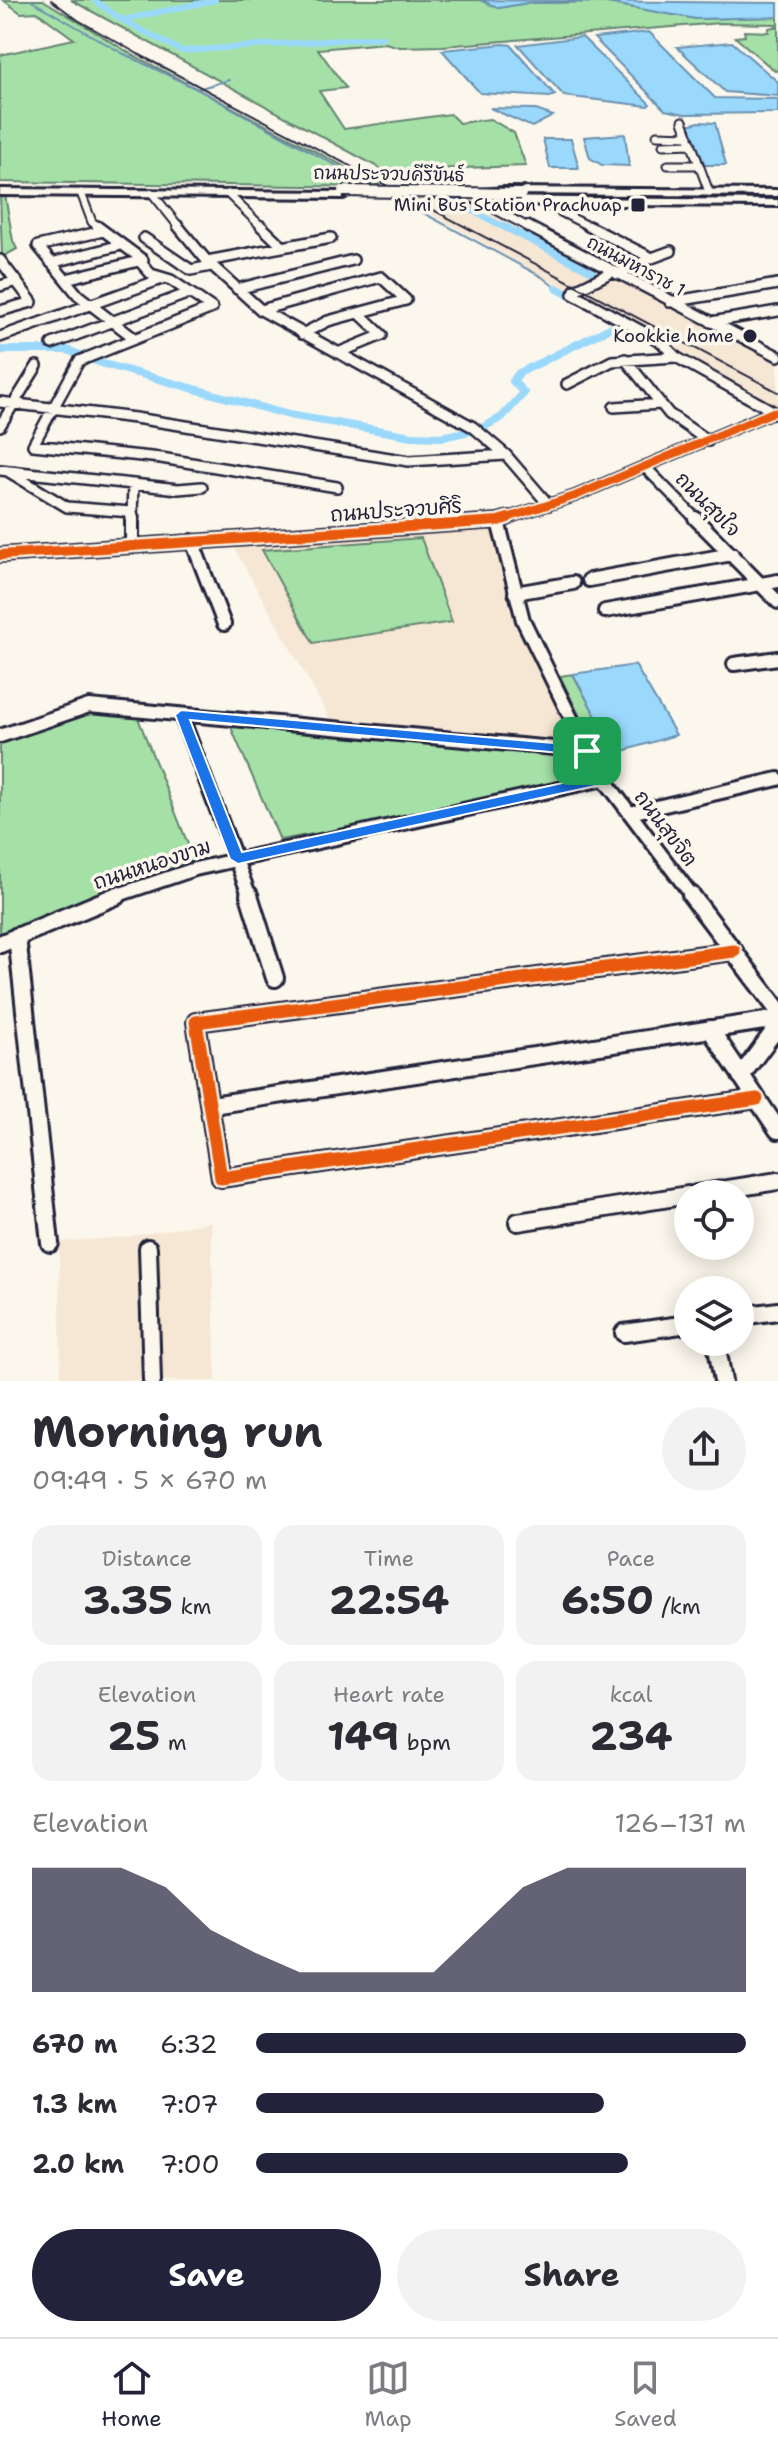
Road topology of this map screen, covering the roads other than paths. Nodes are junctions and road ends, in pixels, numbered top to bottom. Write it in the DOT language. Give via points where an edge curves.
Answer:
graph roads {
  1 [pos="683,121"];
  2 [pos="657,135"];
  3 [pos="690,140"];
  4 [pos="663,145"];
  5 [pos="668,165"];
  6 [pos="699,165"];
  7 [pos="0,185"];
  8 [pos="0,192"];
  9 [pos="709,192"];
  10 [pos="81,193"];
  11 [pos="152,193"];
  12 [pos="344,193"];
  13 [pos="228,194"];
  14 [pos="778,198"];
  15 [pos="479,201"];
  16 [pos="541,202"];
  17 [pos="103,231"];
  18 [pos="144,238"];
  19 [pos="331,238"];
  20 [pos="121,245"];
  21 [pos="283,247"];
  22 [pos="671,251"];
  23 [pos="652,258"];
  24 [pos="0,260"];
  25 [pos="143,260"];
  26 [pos="353,260"];
  27 [pos="51,263"];
  28 [pos="209,263"];
  29 [pos="614,273"];
  30 [pos="66,279"];
  31 [pos="162,279"];
  32 [pos="17,281"];
  33 [pos="778,284"];
  34 [pos="0,286"];
  35 [pos="237,289"];
  36 [pos="189,293"];
  37 [pos="670,302"];
  38 [pos="90,305"];
  39 [pos="261,310"];
  40 [pos="0,311"];
  41 [pos="778,311"];
  42 [pos="359,313"];
  43 [pos="112,321"];
  44 [pos="711,322"];
  45 [pos="302,334"];
  46 [pos="0,337"];
  47 [pos="134,338"];
  48 [pos="52,344"];
  49 [pos="338,353"];
  50 [pos="778,356"];
  51 [pos="676,357"];
  52 [pos="625,359"];
  53 [pos="37,366"];
  54 [pos="567,384"];
  55 [pos="0,402"];
  56 [pos="12,404"];
  57 [pos="661,404"];
  58 [pos="614,407"];
  59 [pos="53,408"];
  60 [pos="776,413"];
  61 [pos="0,426"];
  62 [pos="708,441"];
  63 [pos="506,455"];
  64 [pos="645,467"];
  65 [pos="3,470"];
  66 [pos="133,484"];
  67 [pos="202,487"];
  68 [pos="337,487"];
  69 [pos="549,505"];
  70 [pos="131,512"];
  71 [pos="498,521"];
  72 [pos="192,541"];
  73 [pos="132,545"];
  74 [pos="732,554"];
  75 [pos="0,557"];
  76 [pos="589,580"];
  77 [pos="778,581"];
  78 [pos="573,583"];
  79 [pos="761,584"];
  80 [pos="515,593"];
  81 [pos="778,602"];
  82 [pos="605,611"];
  83 [pos="224,624"];
  84 [pos="775,662"];
  85 [pos="734,664"];
  86 [pos="181,715"];
  87 [pos="0,736"];
  88 [pos="587,751"];
  89 [pos="604,779"];
  90 [pos="778,779"];
  91 [pos="630,813"];
  92 [pos="238,859"];
  93 [pos="17,936"];
  94 [pos="0,944"];
  95 [pos="734,951"];
  96 [pos="275,978"];
  97 [pos="778,1010"];
  98 [pos="778,1019"];
  99 [pos="778,1026"];
  100 [pos="710,1029"];
  101 [pos="741,1076"];
  102 [pos="757,1099"];
  103 [pos="212,1105"];
  104 [pos="778,1130"];
  105 [pos="778,1181"];
  106 [pos="754,1185"];
  107 [pos="674,1197"];
  108 [pos="518,1222"];
  109 [pos="50,1243"];
  110 [pos="148,1248"];
  111 [pos="778,1311"];
  112 [pos="754,1314"];
  113 [pos="674,1326"];
  114 [pos="624,1333"];
  115 [pos="719,1356"];
  116 [pos="152,1381"];
  117 [pos="723,1381"];
  1 -- 3 [label="street"];
  2 -- 3 [label="street"];
  3 -- 4 [label="street"];
  3 -- 6 [label="street"];
  5 -- 6 [label="street"];
  6 -- 9 [label="street"];
  7 -- 12 [label="main road, ถนนประจวบคีรีขันธ์"];
  8 -- 10 [label="main road, ถนนประจวบคีรีขันธ์"];
  9 -- 14 [label="main road"];
  9 -- 15 [label="main road" via="477,191 472,196"];
  10 -- 11 [label="main road, ถนนประจวบคีรีขันธ์"];
  10 -- 17 [label="street" via="92,222"];
  11 -- 13 [label="main road, ถนนประจวบคีรีขันธ์"];
  11 -- 28 [label="street"];
  12 -- 13 [label="main road, ถนนประจวบคีรีขันธ์"];
  12 -- 14 [label="main road, ถนนประจวบคีรีขันธ์, bridge"];
  13 -- 21 [label="street"];
  14 -- 16 [label="main road"];
  15 -- 16 [label="main road"];
  15 -- 29 [label="street, ถนนมหาราช 1"];
  16 -- 23 [label="street"];
  17 -- 20 [label="street"];
  17 -- 27 [label="street" via="38,246"];
  18 -- 28 [label="street" via="191,270"];
  19 -- 21 [label="street"];
  20 -- 25 [label="street"];
  20 -- 27 [label="street"];
  21 -- 28 [label="street"];
  22 -- 23 [label="street"];
  23 -- 29 [label="street"];
  24 -- 32 [label="street"];
  25 -- 30 [label="street"];
  25 -- 31 [label="street" via="151,274"];
  26 -- 35 [label="street"];
  27 -- 30 [label="street"];
  28 -- 35 [label="street"];
  29 -- 37 [label="street, ถนนมหาราช 1"];
  29 -- 51 [label="street" via="573,294 660,341"];
  30 -- 38 [label="street"];
  31 -- 36 [label="street"];
  31 -- 38 [label="street"];
  32 -- 34 [label="street"];
  32 -- 40 [label="street" via="32,302"];
  33 -- 37 [label="street"];
  35 -- 39 [label="street"];
  36 -- 43 [label="street"];
  36 -- 47 [label="street" via="212,308"];
  37 -- 44 [label="street, ถนนมหาราช 1"];
  38 -- 43 [label="street"];
  38 -- 46 [label="street"];
  39 -- 42 [label="street" via="381,277 406,300"];
  39 -- 45 [label="street"];
  41 -- 44 [label="street"];
  42 -- 45 [label="street"];
  42 -- 49 [label="street" via="382,335"];
  43 -- 47 [label="street"];
  43 -- 48 [label="street"];
  44 -- 50 [label="street, ถนนมหาราช 1"];
  45 -- 49 [label="street"];
  47 -- 59 [label="street" via="79,361"];
  49 -- 63 [label="street" via="477,430"];
  51 -- 52 [label="street"];
  51 -- 60 [label="street"];
  52 -- 54 [label="street"];
  52 -- 57 [label="street"];
  53 -- 56 [label="street"];
  55 -- 56 [label="street"];
  56 -- 59 [label="street"];
  56 -- 61 [label="street"];
  57 -- 58 [label="street"];
  57 -- 62 [label="street"];
  59 -- 63 [label="street" via="409,461"];
  59 -- 68 [label="street" via="33,445 161,458"];
  60 -- 62 [label="street, ถนนประจวบศิริ"];
  62 -- 64 [label="street, ถนนประจวบศิริ"];
  63 -- 69 [label="street"];
  64 -- 69 [label="street, ถนนประจวบศิริ"];
  64 -- 74 [label="street, ถนนสุขใจ"];
  65 -- 66 [label="street"];
  65 -- 70 [label="street" via="67,507"];
  66 -- 67 [label="street"];
  66 -- 70 [label="street"];
  69 -- 71 [label="street, ถนนประจวบศิริ"];
  70 -- 73 [label="street"];
  71 -- 72 [label="street, ถนนประจวบศิริ"];
  71 -- 80 [label="street, ถนนสุขจิต"];
  72 -- 73 [label="street, ถนนประจวบศิริ"];
  72 -- 83 [label="street"];
  73 -- 75 [label="street, ถนนประจวบศิริ"];
  74 -- 76 [label="street"];
  74 -- 79 [label="street, ถนนสุขใจ"];
  77 -- 79 [label="street"];
  78 -- 80 [label="street"];
  79 -- 81 [label="street, ถนนสุขใจ"];
  79 -- 82 [label="street"];
  80 -- 88 [label="street, ถนนสุขจิต"];
  84 -- 85 [label="street"];
  86 -- 87 [label="street" via="89,706"];
  86 -- 88 [label="street"];
  86 -- 92 [label="street"];
  88 -- 89 [label="street, ถนนสุขจิต"];
  89 -- 91 [label="street, ถนนสุขจิต"];
  89 -- 92 [label="street, ถนนหนองขาม"];
  90 -- 91 [label="street"];
  91 -- 95 [label="street, ถนนสุขจิต"];
  92 -- 93 [label="street, ถนนหนองขาม" via="101,900"];
  92 -- 96 [label="street"];
  93 -- 94 [label="street, ถนนหนองขาม"];
  93 -- 109 [label="street"];
  95 -- 97 [label="street, ถนนสุขจิต"];
  95 -- 103 [label="street" via="196,1022"];
  98 -- 100 [label="street"];
  99 -- 101 [label="street"];
  100 -- 101 [label="street"];
  100 -- 103 [label="street"];
  101 -- 102 [label="street"];
  102 -- 103 [label="street" via="221,1178"];
  102 -- 104 [label="street"];
  105 -- 106 [label="street"];
  107 -- 108 [label="street"];
  110 -- 116 [label="street"];
  111 -- 112 [label="street"];
  113 -- 114 [label="street"];
  115 -- 117 [label="street"];
}
